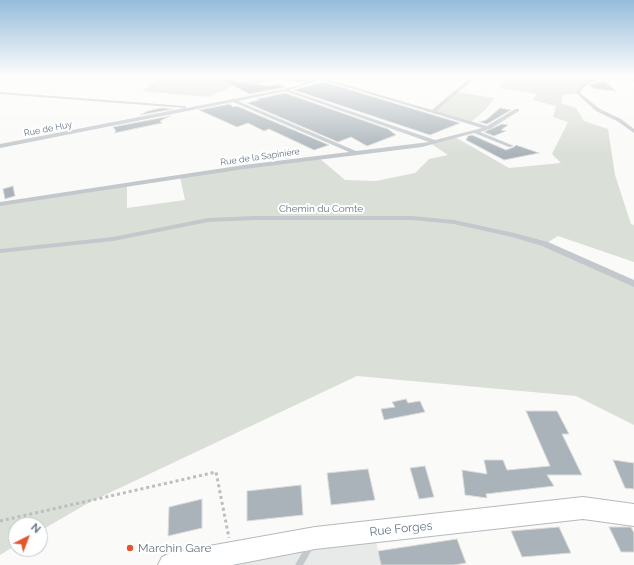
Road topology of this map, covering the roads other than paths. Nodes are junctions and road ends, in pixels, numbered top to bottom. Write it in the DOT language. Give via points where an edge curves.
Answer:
graph roads {
  1 [pos="122,102"];
  2 [pos="223,102"];
  3 [pos="239,102"];
  4 [pos="321,102"];
  5 [pos="403,102"];
  6 [pos="443,102"];
  7 [pos="589,102"];
  8 [pos="196,108"];
  9 [pos="517,110"];
  10 [pos="433,111"];
  11 [pos="488,128"];
  12 [pos="634,131"];
  13 [pos="476,132"];
  14 [pos="435,142"];
  15 [pos="0,146"];
  16 [pos="511,146"];
  17 [pos="355,153"];
  18 [pos="0,204"];
  19 [pos="0,251"];
  20 [pos="634,284"];
  21 [pos="634,515"];
  22 [pos="314,538"];
  23 [pos="170,565"];
  24 [pos="299,565"];
  1 -- 8 [label="street"];
  2 -- 8 [label="street, Rue de Huy"];
  3 -- 17 [label="street"];
  4 -- 14 [label="street"];
  5 -- 10 [label="street"];
  6 -- 10 [label="street"];
  7 -- 12 [label="street"];
  8 -- 15 [label="street, Rue de Huy"];
  9 -- 11 [label="street, Rue de la Sapinière"];
  10 -- 11 [label="street"];
  11 -- 13 [label="street, Rue de la Sapinière"];
  13 -- 14 [label="street, Rue de la Sapinière"];
  13 -- 16 [label="street"];
  14 -- 17 [label="street, Rue de la Sapinière"];
  17 -- 18 [label="street, Rue de la Sapinière"];
  19 -- 20 [label="street, Chemin du Comte" via="113,238 208,220 412,218 454,222 514,235 552,247"];
  21 -- 22 [label="main road, Rue Forges" via="582,508"];
  22 -- 23 [label="main road, Rue Forges"];
  22 -- 24 [label="lane"];
}
